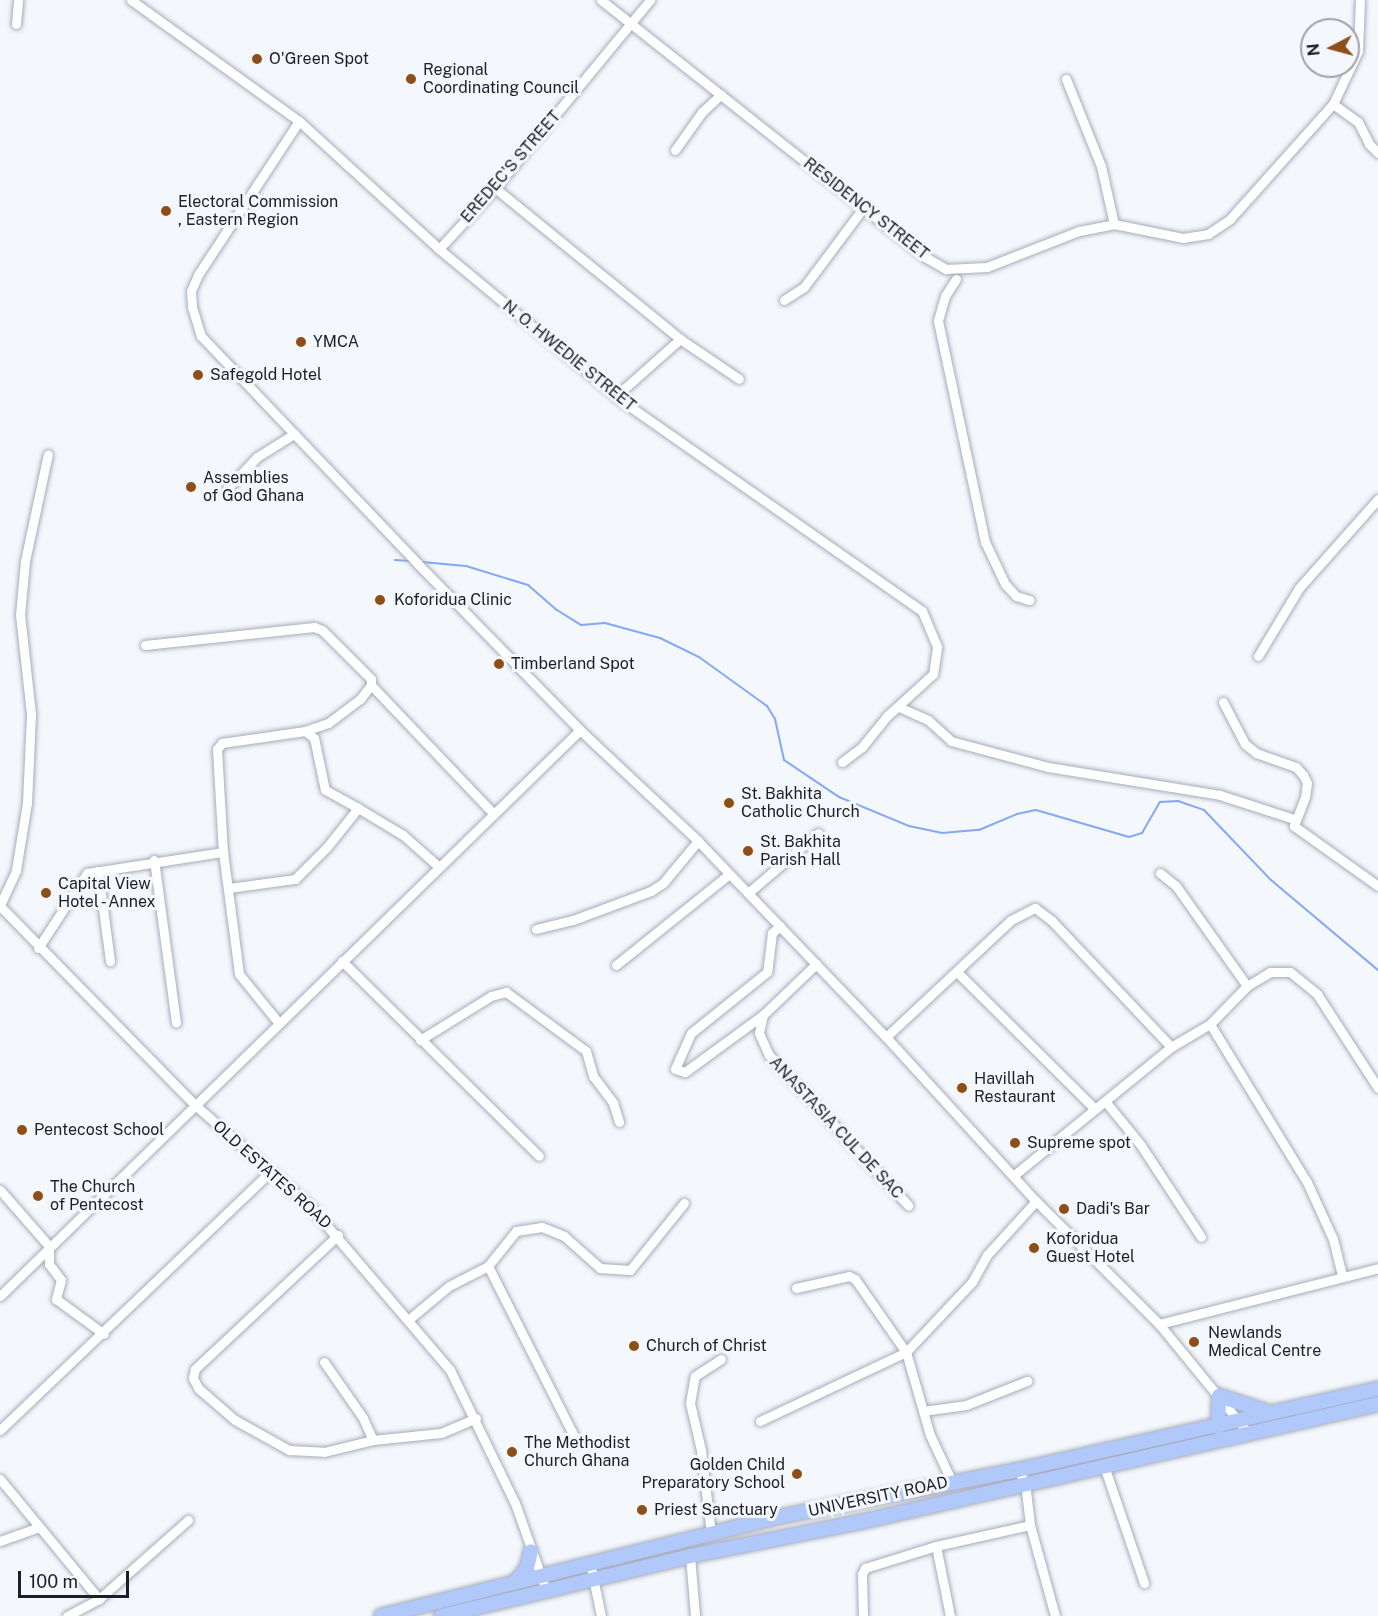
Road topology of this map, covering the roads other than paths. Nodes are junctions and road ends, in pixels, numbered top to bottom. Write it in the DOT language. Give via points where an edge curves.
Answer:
graph roads {
  1 [pos="18,0"];
  2 [pos="131,0"];
  3 [pos="601,0"];
  4 [pos="650,0"];
  5 [pos="1360,0"];
  6 [pos="16,24"];
  7 [pos="633,24"];
  8 [pos="1066,79"];
  9 [pos="721,94"];
  10 [pos="1334,104"];
  11 [pos="299,121"];
  12 [pos="675,150"];
  13 [pos="1378,153"];
  14 [pos="495,188"];
  15 [pos="863,208"];
  16 [pos="1114,224"];
  17 [pos="439,249"];
  18 [pos="956,279"];
  19 [pos="784,300"];
  20 [pos="680,339"];
  21 [pos="739,379"];
  22 [pos="616,396"];
  23 [pos="294,434"];
  24 [pos="48,454"];
  25 [pos="227,489"];
  26 [pos="1378,499"];
  27 [pos="1029,600"];
  28 [pos="145,645"];
  29 [pos="1258,656"];
  30 [pos="371,686"];
  31 [pos="1223,702"];
  32 [pos="899,707"];
  33 [pos="580,730"];
  34 [pos="304,731"];
  35 [pos="842,762"];
  36 [pos="358,808"];
  37 [pos="492,812"];
  38 [pos="1294,819"];
  39 [pos="818,833"];
  40 [pos="698,841"];
  41 [pos="223,852"];
  42 [pos="154,860"];
  43 [pos="439,867"];
  44 [pos="98,871"];
  45 [pos="1160,873"];
  46 [pos="729,874"];
  47 [pos="1378,886"];
  48 [pos="229,888"];
  49 [pos="748,893"];
  50 [pos="1,910"];
  51 [pos="780,926"];
  52 [pos="536,928"];
  53 [pos="38,948"];
  54 [pos="342,961"];
  55 [pos="110,962"];
  56 [pos="816,964"];
  57 [pos="616,965"];
  58 [pos="957,972"];
  59 [pos="1247,987"];
  60 [pos="763,1015"];
  61 [pos="278,1022"];
  62 [pos="176,1023"];
  63 [pos="1210,1024"];
  64 [pos="886,1037"];
  65 [pos="420,1040"];
  66 [pos="1171,1047"];
  67 [pos="1378,1088"];
  68 [pos="1105,1101"];
  69 [pos="194,1104"];
  70 [pos="1095,1109"];
  71 [pos="619,1122"];
  72 [pos="539,1156"];
  73 [pos="270,1172"];
  74 [pos="1013,1176"];
  75 [pos="0,1190"];
  76 [pos="1036,1201"];
  77 [pos="684,1203"];
  78 [pos="908,1205"];
  79 [pos="338,1235"];
  80 [pos="1202,1237"];
  81 [pos="49,1246"];
  82 [pos="488,1266"];
  83 [pos="1378,1268"];
  84 [pos="1342,1275"];
  85 [pos="796,1288"];
  86 [pos="0,1296"];
  87 [pos="408,1320"];
  88 [pos="1159,1324"];
  89 [pos="104,1334"];
  90 [pos="906,1352"];
  91 [pos="721,1359"];
  92 [pos="324,1362"];
  93 [pos="1027,1381"];
  94 [pos="1378,1389"];
  95 [pos="1219,1396"];
  96 [pos="1378,1404"];
  97 [pos="923,1411"];
  98 [pos="1268,1412"];
  99 [pos="476,1418"];
  100 [pos="760,1421"];
  101 [pos="1238,1421"];
  102 [pos="1218,1426"];
  103 [pos="0,1430"];
  104 [pos="1249,1434"];
  105 [pos="373,1440"];
  106 [pos="578,1442"];
  107 [pos="1104,1466"];
  108 [pos="1022,1476"];
  109 [pos="0,1479"];
  110 [pos="952,1482"];
  111 [pos="188,1520"];
  112 [pos="1030,1525"];
  113 [pos="39,1527"];
  114 [pos="711,1534"];
  115 [pos="0,1541"];
  116 [pos="936,1546"];
  117 [pos="531,1551"];
  118 [pos="690,1556"];
  119 [pos="590,1563"];
  120 [pos="541,1575"];
  121 [pos="594,1580"];
  122 [pos="516,1581"];
  123 [pos="1144,1583"];
  124 [pos="546,1590"];
  125 [pos="99,1599"];
  126 [pos="67,1616"];
  127 [pos="381,1616"];
  128 [pos="441,1616"];
  129 [pos="601,1616"];
  130 [pos="695,1616"];
  131 [pos="863,1616"];
  132 [pos="950,1616"];
  133 [pos="1055,1616"];
  1 -- 6 [label="street"];
  2 -- 11 [label="street, N. O. HWEDIE STREET"];
  3 -- 7 [label="street, RESIDENCY STREET"];
  4 -- 7 [label="street, EREDEC'S STREET"];
  5 -- 10 [label="street, RESIDENCY STREET" via="1358,51"];
  7 -- 9 [label="street, RESIDENCY STREET"];
  7 -- 14 [label="street, EREDEC'S STREET"];
  8 -- 16 [label="street" via="1101,166"];
  9 -- 12 [label="street" via="702,112"];
  9 -- 15 [label="street, RESIDENCY STREET"];
  10 -- 13 [label="street" via="1358,122"];
  10 -- 16 [label="street, RESIDENCY STREET" via="1230,219 1208,234 1183,238"];
  11 -- 17 [label="street, N. O. HWEDIE STREET"];
  11 -- 23 [label="street" via="206,257 191,291 201,336"];
  14 -- 17 [label="street, EREDEC'S STREET"];
  14 -- 20 [label="street"];
  15 -- 16 [label="street, RESIDENCY STREET" via="946,269 987,267 1079,231"];
  15 -- 19 [label="street" via="804,287"];
  17 -- 22 [label="street, N. O. HWEDIE STREET"];
  18 -- 27 [label="street" via="945,296 938,321 985,542 1005,584 1016,596"];
  20 -- 21 [label="street"];
  20 -- 22 [label="street"];
  22 -- 32 [label="street, N. O. HWEDIE STREET" via="922,611 937,647 937,664 933,674"];
  23 -- 25 [label="street" via="257,457"];
  23 -- 33 [label="street"];
  24 -- 50 [label="street" via="25,561 20,615 31,714 27,803 16,870"];
  26 -- 29 [label="street" via="1299,588"];
  28 -- 30 [label="street" via="314,627 322,630 371,679"];
  30 -- 34 [label="street" via="336,719"];
  30 -- 37 [label="street"];
  31 -- 38 [label="street" via="1245,744 1303,775 1307,783 1305,797"];
  32 -- 35 [label="street, N. O. HWEDIE STREET" via="862,747"];
  32 -- 38 [label="street" via="928,720 951,741 1048,767 1220,795"];
  33 -- 37 [label="street"];
  33 -- 40 [label="street"];
  34 -- 36 [label="street" via="314,738 326,790"];
  34 -- 41 [label="street" via="218,746"];
  36 -- 43 [label="street" via="403,835"];
  36 -- 48 [label="street" via="295,879"];
  37 -- 43 [label="street"];
  38 -- 47 [label="street" via="1300,832"];
  39 -- 49 [label="street"];
  40 -- 46 [label="street"];
  40 -- 52 [label="street" via="663,883 651,891 573,920"];
  41 -- 42 [label="street"];
  41 -- 48 [label="street"];
  42 -- 44 [label="street"];
  42 -- 62 [label="street"];
  43 -- 54 [label="street"];
  44 -- 53 [label="street" via="82,878"];
  44 -- 55 [label="street"];
  45 -- 59 [label="street" via="1176,886"];
  46 -- 49 [label="street"];
  46 -- 57 [label="street"];
  48 -- 61 [label="street" via="240,979"];
  49 -- 51 [label="street"];
  50 -- 53 [label="street, OLD ESTATES ROAD"];
  51 -- 56 [label="street"];
  51 -- 60 [label="street" via="772,933 767,972 692,1033 675,1069 685,1072"];
  53 -- 69 [label="street, OLD ESTATES ROAD"];
  54 -- 61 [label="street"];
  54 -- 65 [label="street"];
  56 -- 60 [label="street"];
  56 -- 64 [label="street"];
  58 -- 64 [label="street"];
  58 -- 66 [label="street" via="1011,920 1035,908 1052,921"];
  58 -- 70 [label="street"];
  59 -- 63 [label="street"];
  59 -- 67 [label="street" via="1263,975 1281,970 1306,982 1329,1009"];
  60 -- 78 [label="street, ANASTASIA CUL DE SAC" via="759,1033 769,1055"];
  61 -- 69 [label="street"];
  63 -- 66 [label="street"];
  63 -- 84 [label="street" via="1314,1197 1333,1239"];
  64 -- 74 [label="street"];
  65 -- 71 [label="street" via="490,996 506,992 586,1051 593,1076 613,1103"];
  65 -- 72 [label="street"];
  66 -- 68 [label="street"];
  68 -- 70 [label="street"];
  68 -- 80 [label="street" via="1134,1135"];
  69 -- 73 [label="street, OLD ESTATES ROAD"];
  69 -- 81 [label="street"];
  70 -- 74 [label="street"];
  73 -- 79 [label="street, OLD ESTATES ROAD"];
  73 -- 89 [label="street"];
  74 -- 76 [label="street"];
  75 -- 81 [label="street"];
  76 -- 88 [label="street"];
  76 -- 90 [label="street" via="987,1255 972,1282"];
  77 -- 82 [label="street" via="630,1270 600,1268 564,1236 542,1227 516,1231"];
  79 -- 87 [label="street, OLD ESTATES ROAD"];
  79 -- 105 [label="street" via="195,1369 193,1378 198,1389 235,1420 289,1450 324,1452"];
  81 -- 86 [label="street"];
  81 -- 89 [label="street" via="49,1264 61,1280 56,1299"];
  82 -- 87 [label="street" via="448,1286"];
  82 -- 106 [label="street"];
  83 -- 84 [label="street"];
  84 -- 88 [label="street"];
  85 -- 90 [label="street" via="853,1277"];
  87 -- 99 [label="street, OLD ESTATES ROAD" via="450,1370"];
  88 -- 95 [label="street"];
  89 -- 103 [label="street"];
  90 -- 97 [label="street"];
  90 -- 100 [label="street"];
  91 -- 114 [label="street" via="695,1376 690,1403 701,1450"];
  92 -- 105 [label="street" via="358,1410"];
  93 -- 97 [label="street" via="966,1405"];
  94 -- 98 [label="highway, UNIVERSITY ROAD"];
  95 -- 98 [label="highway"];
  95 -- 101 [label="street"];
  95 -- 102 [label="highway"];
  96 -- 104 [label="highway, UNIVERSITY ROAD"];
  97 -- 110 [label="street"];
  98 -- 101 [label="highway, UNIVERSITY ROAD"];
  99 -- 105 [label="street" via="441,1433"];
  99 -- 117 [label="street, OLD ESTATES ROAD" via="515,1503"];
  101 -- 102 [label="highway, UNIVERSITY ROAD"];
  101 -- 104 [label="street"];
  102 -- 108 [label="highway, UNIVERSITY ROAD"];
  104 -- 107 [label="highway, UNIVERSITY ROAD"];
  107 -- 108 [label="highway, UNIVERSITY ROAD"];
  107 -- 123 [label="street"];
  108 -- 110 [label="highway, UNIVERSITY ROAD"];
  108 -- 112 [label="street"];
  108 -- 118 [label="highway, UNIVERSITY ROAD" via="865,1521"];
  109 -- 113 [label="street"];
  110 -- 114 [label="highway, UNIVERSITY ROAD"];
  111 -- 125 [label="street"];
  112 -- 116 [label="street"];
  112 -- 133 [label="street"];
  113 -- 115 [label="street"];
  113 -- 125 [label="street"];
  114 -- 119 [label="highway, UNIVERSITY ROAD"];
  116 -- 131 [label="street" via="866,1568 862,1574"];
  116 -- 132 [label="street"];
  117 -- 120 [label="street, OLD ESTATES ROAD"];
  117 -- 122 [label="highway" via="527,1568"];
  118 -- 121 [label="highway, UNIVERSITY ROAD"];
  118 -- 130 [label="street"];
  119 -- 120 [label="highway, UNIVERSITY ROAD"];
  119 -- 121 [label="street"];
  120 -- 122 [label="highway, UNIVERSITY ROAD"];
  120 -- 124 [label="street, OLD ESTATES ROAD"];
  121 -- 124 [label="highway, UNIVERSITY ROAD"];
  121 -- 129 [label="street"];
  122 -- 127 [label="highway, UNIVERSITY ROAD"];
  124 -- 128 [label="highway, UNIVERSITY ROAD"];
  125 -- 126 [label="street"];
}
